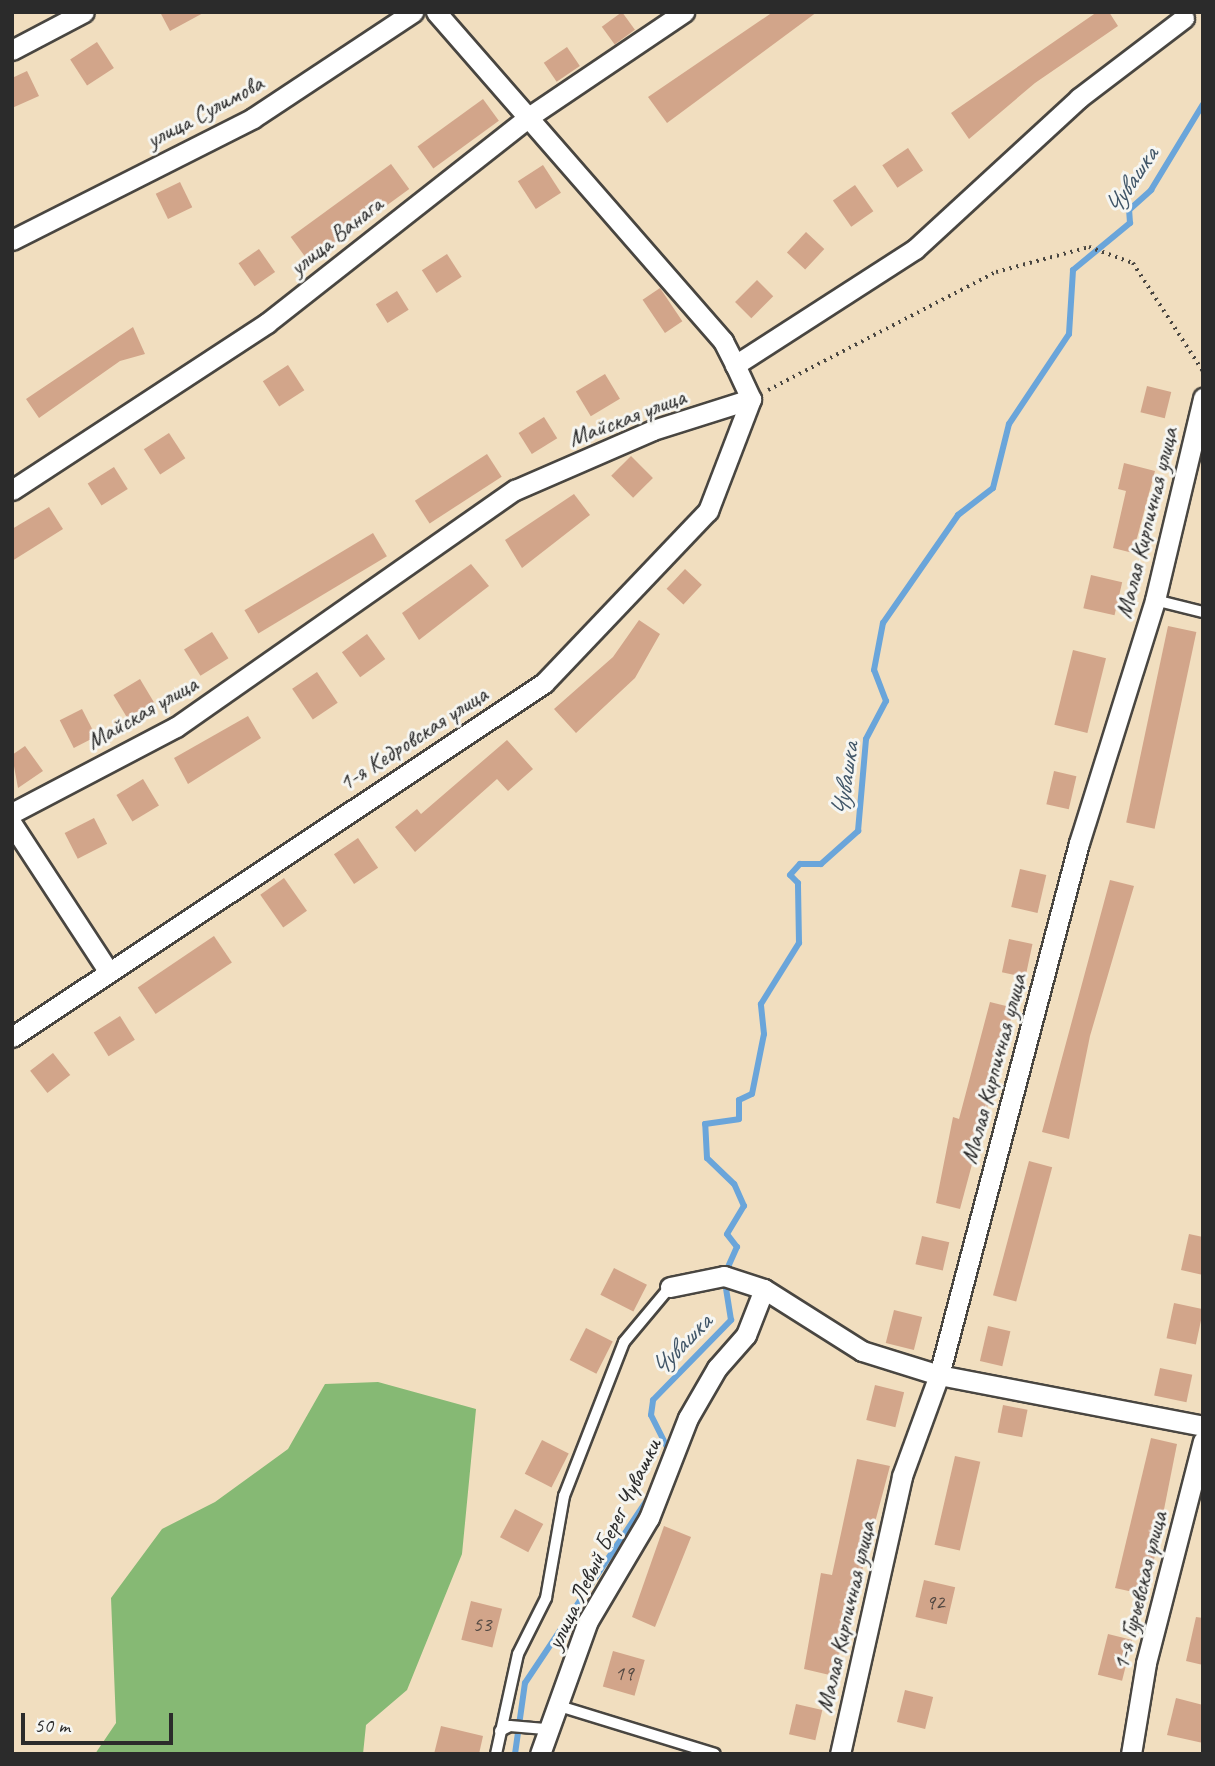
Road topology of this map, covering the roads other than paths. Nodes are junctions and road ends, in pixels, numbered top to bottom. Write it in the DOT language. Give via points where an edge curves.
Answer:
graph roads {
  1 [pos="84,12"];
  2 [pos="413,12"];
  3 [pos="436,12"];
  4 [pos="684,12"];
  5 [pos="1184,18"];
  6 [pos="12,50"];
  7 [pos="530,116"];
  8 [pos="12,240"];
  9 [pos="735,365"];
  10 [pos="1203,398"];
  11 [pos="751,399"];
  12 [pos="12,489"];
  13 [pos="1155,600"];
  14 [pos="1203,612"];
  15 [pos="12,813"];
  16 [pos="12,824"];
  17 [pos="107,969"];
  18 [pos="12,1037"];
  19 [pos="670,1287"];
  20 [pos="764,1289"];
  21 [pos="939,1375"];
  22 [pos="1203,1426"];
  23 [pos="1203,1441"];
  24 [pos="556,1705"];
  25 [pos="505,1728"];
  26 [pos="548,1729"];
  27 [pos="496,1754"];
  28 [pos="540,1754"];
  29 [pos="715,1754"];
  30 [pos="840,1754"];
  31 [pos="1131,1754"];
  1 -- 6 [label="street"];
  2 -- 8 [label="street, улица Сулимова" via="253,118"];
  3 -- 7 [label="street"];
  4 -- 7 [label="street, улица Ванага"];
  5 -- 9 [label="street" via="1079,98 915,249"];
  7 -- 9 [label="street" via="723,341"];
  7 -- 12 [label="street, улица Ванага" via="267,323"];
  9 -- 11 [label="street"];
  10 -- 13 [label="street, Малая Кирпичная улица"];
  11 -- 15 [label="street, Майская улица" via="653,430 514,490 176,727"];
  11 -- 17 [label="street, 1-я Кедровская улица" via="708,511 544,683"];
  13 -- 14 [label="lane"];
  13 -- 21 [label="street, Малая Кирпичная улица" via="1079,843"];
  16 -- 17 [label="street"];
  17 -- 18 [label="street, 1-я Кедровская улица"];
  19 -- 20 [label="street" via="724,1276"];
  19 -- 25 [label="lane" via="624,1342 564,1496 547,1598 517,1654"];
  20 -- 21 [label="street" via="862,1351"];
  20 -- 24 [label="street, улица Левый Берег Чувашки" via="746,1335 717,1368 688,1418 649,1518 588,1621"];
  21 -- 22 [label="street"];
  21 -- 30 [label="street, Малая Кирпичная улица" via="902,1476"];
  23 -- 31 [label="street, 1-я Гурьевская улица" via="1146,1663"];
  24 -- 26 [label="street, улица Левый Берег Чувашки"];
  24 -- 29 [label="lane"];
  25 -- 26 [label="lane"];
  25 -- 27 [label="lane"];
  26 -- 28 [label="street, улица Левый Берег Чувашки"];
}
